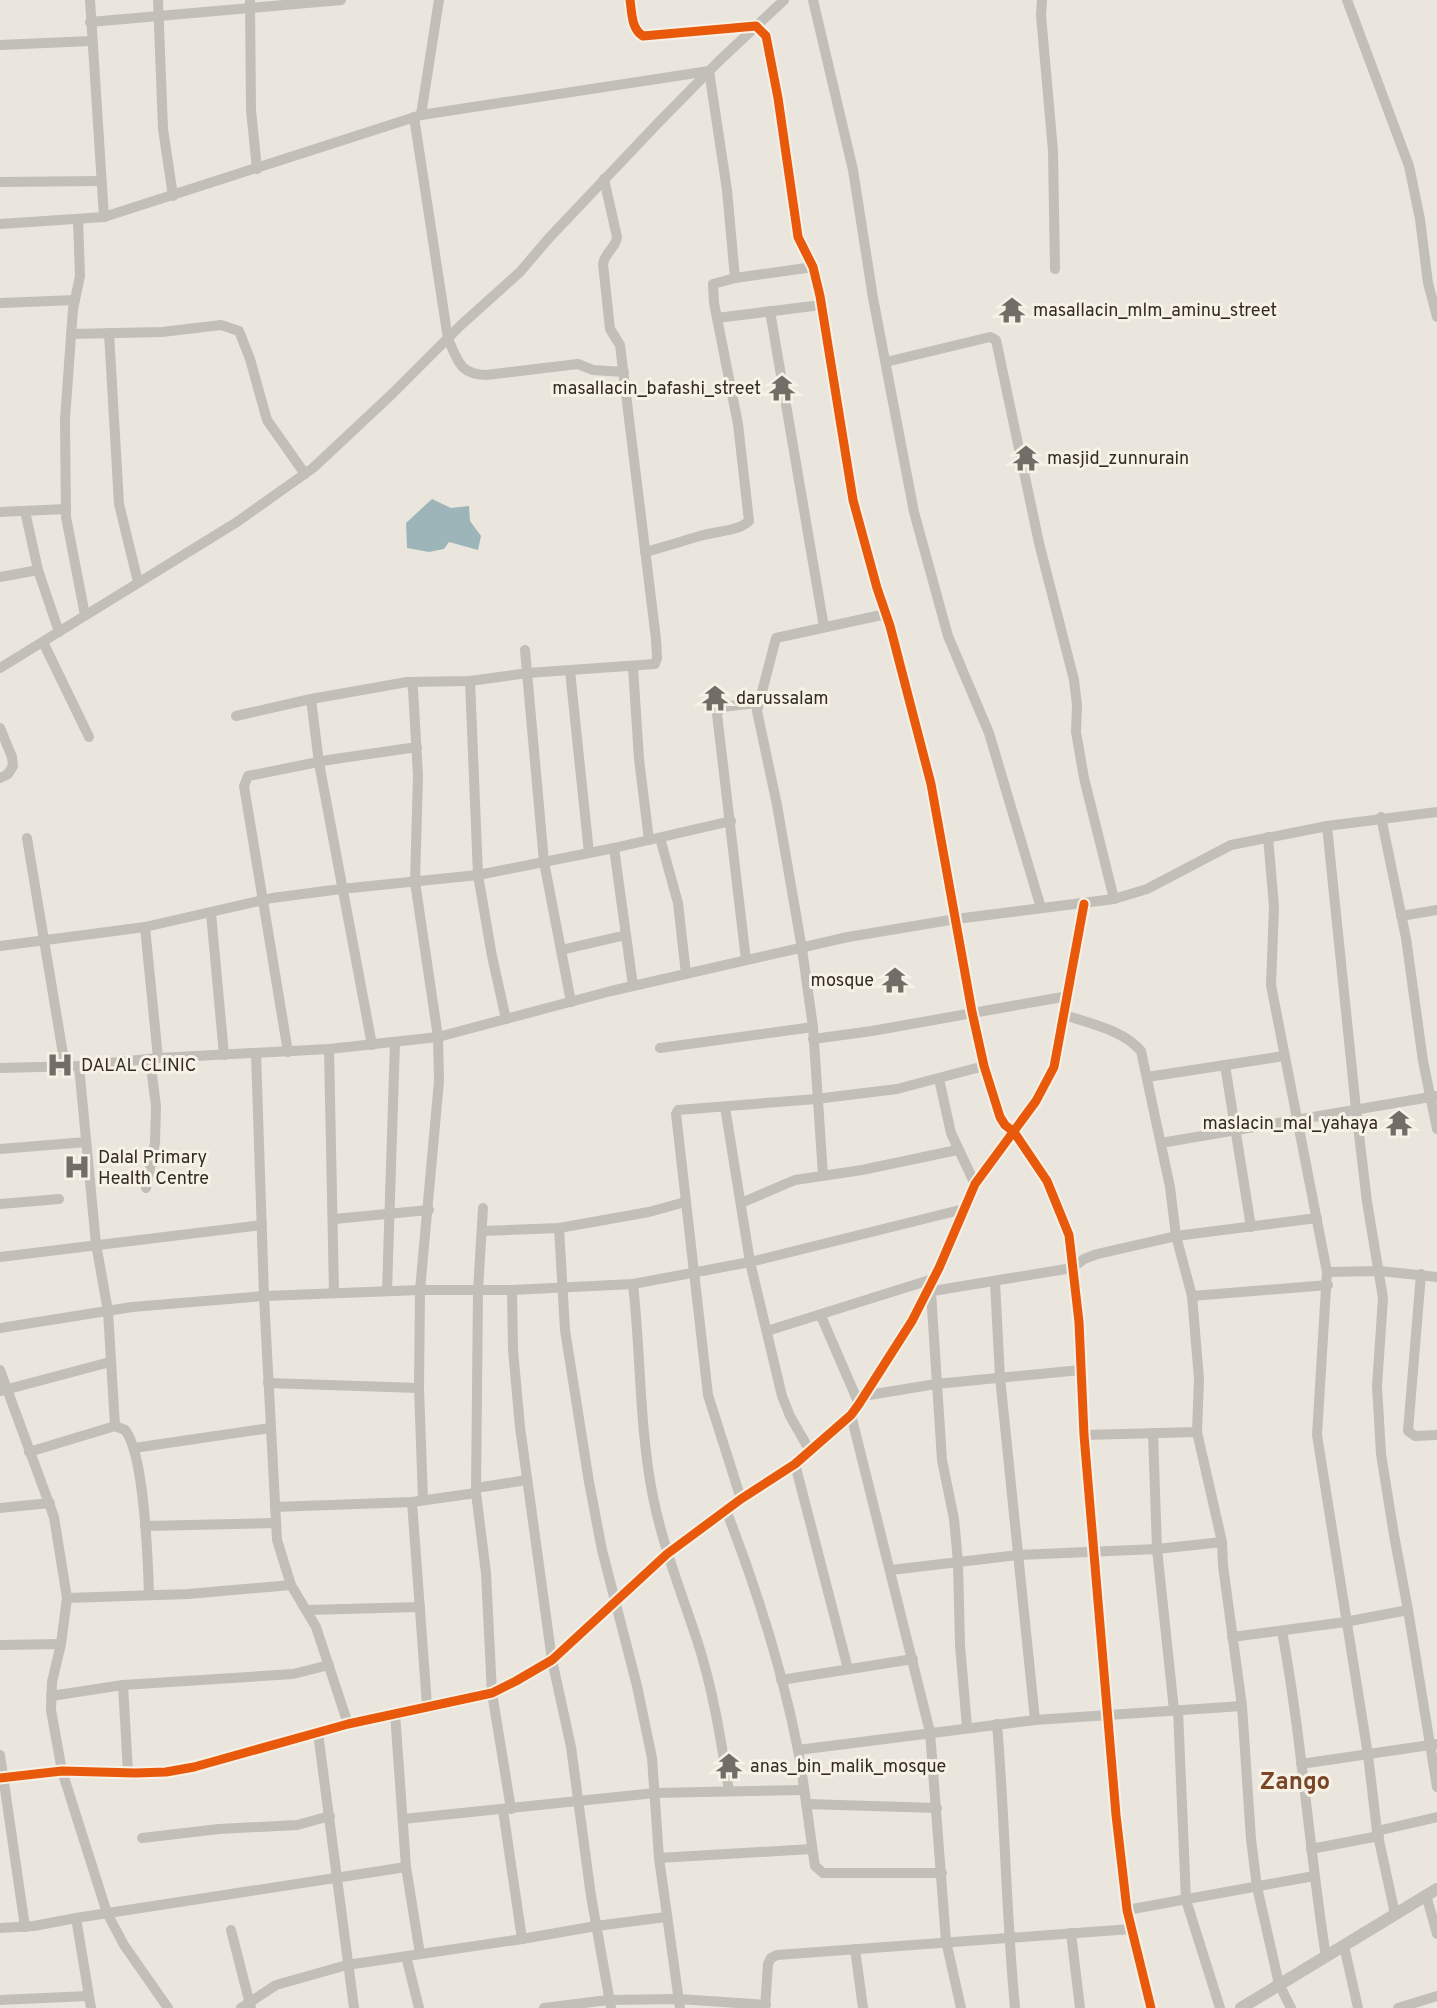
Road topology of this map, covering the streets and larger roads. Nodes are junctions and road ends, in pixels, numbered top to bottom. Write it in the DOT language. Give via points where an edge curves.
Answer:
graph roads {
  1 [pos="90,0"];
  2 [pos="158,0"];
  3 [pos="341,0"];
  4 [pos="439,0"];
  5 [pos="630,0"];
  6 [pos="784,0"];
  7 [pos="813,0"];
  8 [pos="1042,0"];
  9 [pos="1346,0"];
  10 [pos="250,5"];
  11 [pos="158,17"];
  12 [pos="90,22"];
  13 [pos="756,26"];
  14 [pos="91,41"];
  15 [pos="0,45"];
  16 [pos="709,71"];
  17 [pos="418,116"];
  18 [pos="257,169"];
  19 [pos="604,179"];
  20 [pos="101,181"];
  21 [pos="0,183"];
  22 [pos="173,196"];
  23 [pos="104,217"];
  24 [pos="78,219"];
  25 [pos="0,224"];
  26 [pos="813,267"];
  27 [pos="1055,268"];
  28 [pos="735,278"];
  29 [pos="75,300"];
  30 [pos="0,303"];
  31 [pos="821,305"];
  32 [pos="769,311"];
  33 [pos="1437,317"];
  34 [pos="717,318"];
  35 [pos="71,334"];
  36 [pos="108,334"];
  37 [pos="447,339"];
  38 [pos="886,362"];
  39 [pos="624,372"];
  40 [pos="304,474"];
  41 [pos="66,509"];
  42 [pos="25,511"];
  43 [pos="0,512"];
  44 [pos="645,552"];
  45 [pos="38,570"];
  46 [pos="0,578"];
  47 [pos="138,582"];
  48 [pos="886,614"];
  49 [pos="85,615"];
  50 [pos="824,627"];
  51 [pos="59,632"];
  52 [pos="43,642"];
  53 [pos="526,650"];
  54 [pos="633,667"];
  55 [pos="0,668"];
  56 [pos="570,670"];
  57 [pos="528,673"];
  58 [pos="470,681"];
  59 [pos="411,682"];
  60 [pos="311,699"];
  61 [pos="758,703"];
  62 [pos="236,716"];
  63 [pos="0,728"];
  64 [pos="89,737"];
  65 [pos="417,747"];
  66 [pos="319,763"];
  67 [pos="0,778"];
  68 [pos="1437,812"];
  69 [pos="1381,817"];
  70 [pos="731,821"];
  71 [pos="1327,826"];
  72 [pos="1268,837"];
  73 [pos="27,838"];
  74 [pos="654,839"];
  75 [pos="614,848"];
  76 [pos="589,853"];
  77 [pos="544,862"];
  78 [pos="478,875"];
  79 [pos="415,882"];
  80 [pos="341,888"];
  81 [pos="264,900"];
  82 [pos="1114,900"];
  83 [pos="1084,904"];
  84 [pos="1041,908"];
  85 [pos="1437,910"];
  86 [pos="211,913"];
  87 [pos="1401,916"];
  88 [pos="956,919"];
  89 [pos="145,928"];
  90 [pos="626,935"];
  91 [pos="44,942"];
  92 [pos="0,946"];
  93 [pos="802,949"];
  94 [pos="561,950"];
  95 [pos="746,960"];
  96 [pos="686,974"];
  97 [pos="633,986"];
  98 [pos="1068,996"];
  99 [pos="571,1002"];
  100 [pos="972,1012"];
  101 [pos="1065,1015"];
  102 [pos="506,1019"];
  103 [pos="813,1027"];
  104 [pos="438,1037"];
  105 [pos="813,1039"];
  106 [pos="394,1042"];
  107 [pos="372,1045"];
  108 [pos="660,1048"];
  109 [pos="330,1049"];
  110 [pos="288,1052"];
  111 [pos="257,1053"];
  112 [pos="224,1055"];
  113 [pos="1284,1056"];
  114 [pos="154,1058"];
  115 [pos="1225,1065"];
  116 [pos="65,1066"];
  117 [pos="79,1066"];
  118 [pos="984,1066"];
  119 [pos="0,1068"];
  120 [pos="1147,1077"];
  121 [pos="939,1079"];
  122 [pos="1434,1096"];
  123 [pos="816,1099"];
  124 [pos="725,1107"];
  125 [pos="1356,1110"];
  126 [pos="1297,1120"];
  127 [pos="1236,1129"];
  128 [pos="1437,1129"];
  129 [pos="1014,1132"];
  130 [pos="86,1142"];
  131 [pos="1161,1143"];
  132 [pos="0,1149"];
  133 [pos="957,1150"];
  134 [pos="823,1175"];
  135 [pos="975,1184"];
  136 [pos="146,1188"];
  137 [pos="59,1199"];
  138 [pos="685,1202"];
  139 [pos="0,1203"];
  140 [pos="741,1203"];
  141 [pos="483,1208"];
  142 [pos="964,1209"];
  143 [pos="429,1210"];
  144 [pos="391,1213"];
  145 [pos="1317,1218"];
  146 [pos="334,1219"];
  147 [pos="262,1224"];
  148 [pos="1251,1227"];
  149 [pos="559,1228"];
  150 [pos="481,1231"];
  151 [pos="1176,1236"];
  152 [pos="96,1244"];
  153 [pos="0,1257"];
  154 [pos="750,1262"];
  155 [pos="1072,1268"];
  156 [pos="1380,1271"];
  157 [pos="1327,1272"];
  158 [pos="694,1274"];
  159 [pos="1421,1274"];
  160 [pos="1437,1277"];
  161 [pos="933,1279"];
  162 [pos="995,1282"];
  163 [pos="633,1284"];
  164 [pos="1328,1285"];
  165 [pos="563,1288"];
  166 [pos="420,1290"];
  167 [pos="478,1290"];
  168 [pos="512,1290"];
  169 [pos="387,1291"];
  170 [pos="929,1292"];
  171 [pos="334,1293"];
  172 [pos="264,1296"];
  173 [pos="1192,1296"];
  174 [pos="108,1311"];
  175 [pos="821,1316"];
  176 [pos="0,1328"];
  177 [pos="767,1331"];
  178 [pos="110,1363"];
  179 [pos="0,1370"];
  180 [pos="1081,1370"];
  181 [pos="1000,1377"];
  182 [pos="268,1383"];
  183 [pos="936,1384"];
  184 [pos="419,1388"];
  185 [pos="3,1391"];
  186 [pos="861,1400"];
  187 [pos="851,1415"];
  188 [pos="115,1426"];
  189 [pos="270,1429"];
  190 [pos="1153,1433"];
  191 [pos="1197,1433"];
  192 [pos="1084,1435"];
  193 [pos="1437,1435"];
  194 [pos="134,1448"];
  195 [pos="810,1451"];
  196 [pos="29,1452"];
  197 [pos="795,1464"];
  198 [pos="527,1479"];
  199 [pos="476,1490"];
  200 [pos="741,1499"];
  201 [pos="417,1501"];
  202 [pos="50,1503"];
  203 [pos="275,1507"];
  204 [pos="0,1508"];
  205 [pos="726,1510"];
  206 [pos="276,1523"];
  207 [pos="145,1526"];
  208 [pos="1222,1542"];
  209 [pos="1157,1549"];
  210 [pos="1093,1550"];
  211 [pos="667,1554"];
  212 [pos="1018,1555"];
  213 [pos="958,1563"];
  214 [pos="891,1570"];
  215 [pos="291,1585"];
  216 [pos="149,1595"];
  217 [pos="67,1598"];
  218 [pos="615,1600"];
  219 [pos="420,1607"];
  220 [pos="307,1610"];
  221 [pos="1408,1610"];
  222 [pos="1345,1622"];
  223 [pos="1282,1631"];
  224 [pos="1231,1637"];
  225 [pos="61,1644"];
  226 [pos="0,1645"];
  227 [pos="913,1659"];
  228 [pos="552,1660"];
  229 [pos="328,1665"];
  230 [pos="848,1669"];
  231 [pos="781,1681"];
  232 [pos="123,1685"];
  233 [pos="492,1693"];
  234 [pos="51,1696"];
  235 [pos="427,1705"];
  236 [pos="1242,1706"];
  237 [pos="1176,1710"];
  238 [pos="395,1713"];
  239 [pos="1108,1715"];
  240 [pos="1035,1720"];
  241 [pos="348,1724"];
  242 [pos="997,1724"];
  243 [pos="967,1727"];
  244 [pos="930,1732"];
  245 [pos="318,1733"];
  246 [pos="1433,1745"];
  247 [pos="798,1750"];
  248 [pos="0,1755"];
  249 [pos="1368,1755"];
  250 [pos="1301,1764"];
  251 [pos="62,1771"];
  252 [pos="128,1772"];
  253 [pos="2,1778"];
  254 [pos="1437,1787"];
  255 [pos="804,1790"];
  256 [pos="729,1791"];
  257 [pos="655,1793"];
  258 [pos="578,1800"];
  259 [pos="806,1804"];
  260 [pos="937,1808"];
  261 [pos="507,1809"];
  262 [pos="330,1816"];
  263 [pos="1437,1817"];
  264 [pos="403,1819"];
  265 [pos="1378,1834"];
  266 [pos="142,1838"];
  267 [pos="812,1849"];
  268 [pos="1311,1849"];
  269 [pos="659,1858"];
  270 [pos="406,1867"];
  271 [pos="942,1873"];
  272 [pos="1314,1876"];
  273 [pos="337,1879"];
  274 [pos="1257,1887"];
  275 [pos="1431,1892"];
  276 [pos="1186,1900"];
  277 [pos="1127,1910"];
  278 [pos="107,1913"];
  279 [pos="1395,1914"];
  280 [pos="666,1917"];
  281 [pos="76,1918"];
  282 [pos="596,1926"];
  283 [pos="25,1927"];
  284 [pos="0,1928"];
  285 [pos="1130,1929"];
  286 [pos="231,1930"];
  287 [pos="1071,1933"];
  288 [pos="1437,1934"];
  289 [pos="1008,1937"];
  290 [pos="522,1939"];
  291 [pos="946,1941"];
  292 [pos="1344,1946"];
  293 [pos="855,1949"];
  294 [pos="420,1954"];
  295 [pos="406,1956"];
  296 [pos="1326,1957"];
  297 [pos="347,1965"];
  298 [pos="1279,1984"];
  299 [pos="88,1996"];
  300 [pos="1437,1996"];
  301 [pos="0,2000"];
  302 [pos="610,2004"];
  303 [pos="680,2004"];
  304 [pos="247,2006"];
  305 [pos="766,2006"];
  306 [pos="90,2008"];
  307 [pos="168,2008"];
  308 [pos="354,2008"];
  309 [pos="419,2008"];
  310 [pos="544,2008"];
  311 [pos="863,2008"];
  312 [pos="961,2008"];
  313 [pos="1015,2008"];
  314 [pos="1080,2008"];
  315 [pos="1151,2008"];
  316 [pos="1220,2008"];
  317 [pos="1241,2008"];
  318 [pos="1291,2008"];
  319 [pos="1357,2008"];
  320 [pos="1398,2008"];
  1 -- 12 [label="street"];
  2 -- 11 [label="street"];
  3 -- 10 [label="street"];
  4 -- 17 [label="street"];
  5 -- 13 [label="street" via="635,27 643,36"];
  6 -- 13 [label="street"];
  7 -- 38 [label="street" via="853,170"];
  8 -- 27 [label="street" via="1053,151"];
  9 -- 33 [label="street" via="1409,166"];
  10 -- 11 [label="street"];
  10 -- 18 [label="street"];
  11 -- 12 [label="street"];
  11 -- 22 [label="street" via="163,129"];
  12 -- 14 [label="street"];
  13 -- 16 [label="street"];
  13 -- 26 [label="street" via="766,36 798,237"];
  14 -- 15 [label="street"];
  14 -- 20 [label="street"];
  16 -- 17 [label="street"];
  16 -- 19 [label="street"];
  16 -- 28 [label="street"];
  17 -- 18 [label="street"];
  17 -- 37 [label="street"];
  18 -- 22 [label="street"];
  19 -- 37 [label="street" via="520,272"];
  19 -- 39 [label="street" via="617,237 603,264 610,329 620,345"];
  20 -- 21 [label="street"];
  20 -- 23 [label="street"];
  22 -- 23 [label="street"];
  23 -- 24 [label="street"];
  24 -- 25 [label="street"];
  24 -- 29 [label="street" via="80,276"];
  26 -- 28 [label="street"];
  26 -- 31 [label="street"];
  28 -- 34 [label="street" via="713,284"];
  29 -- 30 [label="street"];
  29 -- 35 [label="street"];
  31 -- 32 [label="street"];
  31 -- 48 [label="street" via="853,500"];
  32 -- 34 [label="street"];
  32 -- 50 [label="street"];
  34 -- 44 [label="street" via="738,424 749,521 742,527"];
  35 -- 36 [label="street"];
  35 -- 41 [label="street" via="65,419"];
  36 -- 40 [label="street" via="221,325 239,331 267,420"];
  36 -- 47 [label="street" via="119,504"];
  37 -- 39 [label="street" via="460,366 471,374 578,364"];
  37 -- 40 [label="street"];
  38 -- 82 [label="street" via="990,337 996,340 1038,543 1074,680 1084,778"];
  38 -- 84 [label="street" via="914,512 948,636 989,733"];
  39 -- 44 [label="street"];
  40 -- 47 [label="street" via="237,522"];
  41 -- 42 [label="street"];
  41 -- 49 [label="street"];
  42 -- 43 [label="street"];
  42 -- 45 [label="street"];
  44 -- 54 [label="street" via="657,658 655,664"];
  45 -- 46 [label="street"];
  45 -- 51 [label="street"];
  47 -- 49 [label="street"];
  48 -- 50 [label="street"];
  48 -- 88 [label="street" via="931,783"];
  49 -- 51 [label="street"];
  50 -- 61 [label="street" via="776,638"];
  51 -- 52 [label="street"];
  52 -- 55 [label="street"];
  52 -- 64 [label="street"];
  53 -- 57 [label="street"];
  54 -- 56 [label="street"];
  54 -- 74 [label="street" via="639,759"];
  56 -- 57 [label="street"];
  56 -- 76 [label="street"];
  57 -- 58 [label="street"];
  57 -- 77 [label="street"];
  58 -- 59 [label="street"];
  58 -- 78 [label="street"];
  59 -- 60 [label="street"];
  59 -- 65 [label="street"];
  60 -- 62 [label="street"];
  60 -- 66 [label="street"];
  61 -- 70 [label="street" via="718,710"];
  61 -- 93 [label="street"];
  63 -- 67 [label="street" via="13,766"];
  65 -- 66 [label="street"];
  65 -- 79 [label="street"];
  66 -- 80 [label="street"];
  66 -- 81 [label="street" via="245,780"];
  68 -- 69 [label="street"];
  69 -- 71 [label="street"];
  69 -- 87 [label="street"];
  70 -- 74 [label="street"];
  70 -- 95 [label="street"];
  71 -- 72 [label="street"];
  71 -- 125 [label="street"];
  72 -- 82 [label="street" via="1231,845 1147,889"];
  72 -- 113 [label="street" via="1274,907 1272,985"];
  73 -- 91 [label="street"];
  74 -- 75 [label="street"];
  74 -- 96 [label="street" via="678,903"];
  75 -- 76 [label="street"];
  75 -- 90 [label="street"];
  76 -- 77 [label="street"];
  77 -- 78 [label="street"];
  77 -- 94 [label="street"];
  78 -- 79 [label="street"];
  78 -- 102 [label="street"];
  79 -- 80 [label="street"];
  79 -- 104 [label="street"];
  80 -- 81 [label="street"];
  80 -- 107 [label="street"];
  81 -- 86 [label="street"];
  81 -- 110 [label="street"];
  82 -- 83 [label="street"];
  83 -- 84 [label="street"];
  83 -- 98 [label="street"];
  84 -- 88 [label="street"];
  85 -- 87 [label="street"];
  86 -- 89 [label="street"];
  86 -- 112 [label="street"];
  87 -- 122 [label="street"];
  88 -- 93 [label="street"];
  88 -- 100 [label="street"];
  89 -- 91 [label="street"];
  89 -- 114 [label="street"];
  90 -- 94 [label="street"];
  90 -- 97 [label="street"];
  91 -- 92 [label="street"];
  91 -- 116 [label="street"];
  93 -- 95 [label="street"];
  93 -- 103 [label="street"];
  94 -- 99 [label="street"];
  95 -- 96 [label="street"];
  96 -- 97 [label="street"];
  97 -- 99 [label="street"];
  98 -- 100 [label="street"];
  98 -- 101 [label="street"];
  99 -- 102 [label="street"];
  100 -- 105 [label="street"];
  100 -- 118 [label="street"];
  101 -- 120 [label="street" via="1133,1041 1141,1051"];
  101 -- 129 [label="street" via="1054,1067"];
  102 -- 104 [label="street"];
  103 -- 105 [label="street"];
  103 -- 108 [label="street"];
  104 -- 106 [label="street"];
  104 -- 143 [label="street"];
  105 -- 123 [label="street"];
  106 -- 107 [label="street"];
  106 -- 144 [label="street"];
  107 -- 109 [label="street"];
  109 -- 110 [label="street"];
  109 -- 146 [label="street"];
  110 -- 111 [label="street"];
  111 -- 112 [label="street"];
  111 -- 147 [label="street"];
  112 -- 114 [label="street"];
  113 -- 115 [label="street"];
  113 -- 126 [label="street"];
  114 -- 117 [label="street"];
  114 -- 136 [label="street" via="155,1143"];
  115 -- 120 [label="street"];
  115 -- 127 [label="street"];
  116 -- 117 [label="street"];
  116 -- 119 [label="street"];
  117 -- 130 [label="street"];
  118 -- 121 [label="street"];
  118 -- 129 [label="street" via="1000,1117"];
  120 -- 131 [label="street"];
  121 -- 123 [label="street"];
  121 -- 133 [label="street"];
  122 -- 125 [label="street"];
  122 -- 128 [label="street"];
  123 -- 124 [label="street"];
  123 -- 134 [label="street"];
  124 -- 138 [label="street" via="678,1110 676,1114"];
  124 -- 140 [label="street"];
  125 -- 126 [label="street"];
  125 -- 156 [label="street"];
  126 -- 127 [label="street"];
  126 -- 145 [label="street"];
  127 -- 131 [label="street"];
  127 -- 148 [label="street"];
  129 -- 135 [label="street"];
  129 -- 155 [label="street" via="1047,1181 1069,1235"];
  130 -- 132 [label="street"];
  130 -- 152 [label="street"];
  131 -- 151 [label="street"];
  133 -- 134 [label="street"];
  133 -- 135 [label="street"];
  134 -- 140 [label="street" via="788,1182"];
  135 -- 142 [label="street"];
  137 -- 139 [label="street"];
  138 -- 149 [label="street"];
  138 -- 158 [label="street"];
  140 -- 154 [label="street"];
  141 -- 150 [label="street"];
  142 -- 154 [label="street"];
  142 -- 161 [label="street"];
  143 -- 144 [label="street"];
  143 -- 166 [label="street"];
  144 -- 146 [label="street"];
  144 -- 169 [label="street"];
  145 -- 148 [label="street"];
  145 -- 157 [label="street"];
  146 -- 171 [label="street"];
  147 -- 152 [label="street"];
  147 -- 172 [label="street"];
  148 -- 151 [label="street"];
  149 -- 150 [label="street"];
  149 -- 165 [label="street"];
  150 -- 167 [label="street"];
  151 -- 155 [label="street" via="1097,1254"];
  151 -- 173 [label="street"];
  152 -- 153 [label="street"];
  152 -- 174 [label="street"];
  154 -- 158 [label="street"];
  154 -- 177 [label="street"];
  155 -- 162 [label="street"];
  155 -- 180 [label="street"];
  156 -- 157 [label="street"];
  156 -- 159 [label="street"];
  156 -- 221 [label="street" via="1383,1297 1377,1386 1381,1454"];
  157 -- 164 [label="street"];
  158 -- 163 [label="street"];
  158 -- 200 [label="street" via="708,1395"];
  159 -- 160 [label="street"];
  159 -- 193 [label="street" via="1408,1432"];
  161 -- 170 [label="street"];
  161 -- 175 [label="street"];
  162 -- 170 [label="street"];
  162 -- 181 [label="street"];
  163 -- 165 [label="street"];
  163 -- 211 [label="street" via="645,1434"];
  164 -- 173 [label="street"];
  164 -- 222 [label="street" via="1318,1435"];
  165 -- 168 [label="street"];
  165 -- 218 [label="street" via="581,1434"];
  166 -- 167 [label="street"];
  166 -- 169 [label="street"];
  166 -- 184 [label="street"];
  167 -- 168 [label="street"];
  167 -- 199 [label="street"];
  168 -- 198 [label="street" via="513,1350"];
  169 -- 171 [label="street"];
  170 -- 183 [label="street"];
  170 -- 186 [label="street"];
  171 -- 172 [label="street"];
  172 -- 174 [label="street"];
  172 -- 182 [label="street"];
  173 -- 191 [label="street" via="1199,1379"];
  174 -- 176 [label="street"];
  174 -- 178 [label="street"];
  175 -- 177 [label="street"];
  175 -- 186 [label="street"];
  177 -- 195 [label="street" via="782,1396"];
  178 -- 185 [label="street"];
  178 -- 188 [label="street"];
  179 -- 185 [label="street"];
  180 -- 181 [label="street"];
  180 -- 192 [label="street"];
  181 -- 183 [label="street"];
  181 -- 212 [label="street"];
  182 -- 184 [label="street"];
  182 -- 189 [label="street"];
  183 -- 186 [label="street"];
  183 -- 213 [label="street"];
  184 -- 201 [label="street"];
  185 -- 196 [label="street"];
  186 -- 187 [label="street"];
  187 -- 195 [label="street"];
  187 -- 214 [label="street"];
  188 -- 194 [label="street" via="125,1430"];
  188 -- 196 [label="street"];
  189 -- 194 [label="street"];
  189 -- 203 [label="street"];
  190 -- 191 [label="street"];
  190 -- 192 [label="street"];
  190 -- 209 [label="street"];
  191 -- 208 [label="street"];
  192 -- 210 [label="street"];
  194 -- 207 [label="street"];
  195 -- 197 [label="street"];
  196 -- 202 [label="street"];
  197 -- 200 [label="street"];
  197 -- 230 [label="street"];
  198 -- 199 [label="street"];
  198 -- 228 [label="street"];
  199 -- 201 [label="street"];
  199 -- 233 [label="street"];
  200 -- 205 [label="street"];
  201 -- 203 [label="street"];
  201 -- 219 [label="street"];
  202 -- 204 [label="street"];
  202 -- 217 [label="street"];
  203 -- 206 [label="street"];
  205 -- 211 [label="street"];
  205 -- 231 [label="street"];
  206 -- 207 [label="street"];
  206 -- 215 [label="street"];
  207 -- 216 [label="street"];
  208 -- 209 [label="street"];
  208 -- 224 [label="street"];
  209 -- 210 [label="street"];
  209 -- 237 [label="street"];
  210 -- 212 [label="street"];
  210 -- 239 [label="street"];
  211 -- 218 [label="street"];
  211 -- 256 [label="street" via="714,1702"];
  212 -- 213 [label="street"];
  212 -- 240 [label="street"];
  213 -- 214 [label="street"];
  213 -- 243 [label="street"];
  214 -- 227 [label="street"];
  215 -- 216 [label="street"];
  215 -- 220 [label="street"];
  216 -- 217 [label="street"];
  217 -- 225 [label="street"];
  218 -- 228 [label="street"];
  218 -- 257 [label="street" via="650,1746"];
  219 -- 220 [label="street"];
  219 -- 235 [label="street"];
  220 -- 229 [label="street"];
  221 -- 222 [label="street"];
  221 -- 246 [label="street"];
  222 -- 223 [label="street"];
  222 -- 249 [label="street"];
  223 -- 224 [label="street"];
  223 -- 250 [label="street"];
  224 -- 236 [label="street"];
  225 -- 226 [label="street"];
  225 -- 234 [label="street"];
  227 -- 230 [label="street"];
  227 -- 244 [label="street"];
  228 -- 233 [label="street"];
  228 -- 258 [label="street"];
  229 -- 232 [label="street" via="273,1676"];
  229 -- 241 [label="street"];
  230 -- 231 [label="street"];
  231 -- 247 [label="street"];
  232 -- 234 [label="street"];
  232 -- 252 [label="street"];
  233 -- 235 [label="street"];
  233 -- 261 [label="street"];
  234 -- 251 [label="street"];
  235 -- 238 [label="street"];
  236 -- 237 [label="street"];
  236 -- 274 [label="street"];
  237 -- 239 [label="street"];
  237 -- 276 [label="street"];
  238 -- 241 [label="street"];
  238 -- 264 [label="street"];
  239 -- 240 [label="street"];
  239 -- 277 [label="street"];
  240 -- 242 [label="street"];
  241 -- 245 [label="street"];
  242 -- 243 [label="street"];
  242 -- 289 [label="street"];
  243 -- 244 [label="street"];
  244 -- 247 [label="street"];
  244 -- 260 [label="street"];
  245 -- 252 [label="street" via="194,1767"];
  245 -- 262 [label="street"];
  246 -- 249 [label="street"];
  246 -- 254 [label="street"];
  247 -- 255 [label="street"];
  248 -- 253 [label="street"];
  249 -- 250 [label="street"];
  249 -- 265 [label="street"];
  250 -- 268 [label="street"];
  251 -- 252 [label="street"];
  251 -- 253 [label="street"];
  251 -- 278 [label="street"];
  253 -- 283 [label="street"];
  255 -- 256 [label="street"];
  255 -- 259 [label="street"];
  256 -- 257 [label="street"];
  257 -- 258 [label="street"];
  257 -- 269 [label="street"];
  258 -- 261 [label="street"];
  258 -- 282 [label="street"];
  259 -- 260 [label="street"];
  259 -- 267 [label="street"];
  260 -- 271 [label="street"];
  261 -- 264 [label="street"];
  261 -- 290 [label="street"];
  262 -- 266 [label="street" via="297,1825"];
  262 -- 273 [label="street"];
  263 -- 265 [label="street"];
  264 -- 270 [label="street"];
  265 -- 268 [label="street"];
  265 -- 279 [label="street"];
  267 -- 269 [label="street"];
  267 -- 271 [label="street" via="815,1866 823,1873"];
  268 -- 272 [label="street"];
  269 -- 280 [label="street"];
  270 -- 273 [label="street"];
  270 -- 294 [label="street"];
  271 -- 291 [label="street"];
  272 -- 274 [label="street"];
  272 -- 296 [label="street"];
  273 -- 278 [label="street"];
  273 -- 297 [label="street"];
  274 -- 276 [label="street"];
  274 -- 298 [label="street"];
  275 -- 279 [label="street"];
  275 -- 288 [label="street"];
  276 -- 277 [label="street"];
  276 -- 316 [label="street"];
  277 -- 285 [label="street"];
  278 -- 281 [label="street"];
  278 -- 307 [label="street"];
  279 -- 292 [label="street"];
  280 -- 282 [label="street"];
  280 -- 303 [label="street"];
  281 -- 283 [label="street"];
  281 -- 299 [label="street"];
  282 -- 290 [label="street"];
  282 -- 302 [label="street"];
  283 -- 284 [label="street"];
  285 -- 287 [label="street"];
  285 -- 315 [label="street"];
  286 -- 304 [label="street"];
  287 -- 289 [label="street"];
  287 -- 314 [label="street"];
  289 -- 291 [label="street"];
  289 -- 313 [label="street"];
  290 -- 294 [label="street"];
  291 -- 293 [label="street"];
  291 -- 312 [label="street"];
  292 -- 296 [label="street"];
  292 -- 319 [label="street"];
  293 -- 305 [label="street" via="771,1958"];
  293 -- 311 [label="street"];
  294 -- 295 [label="street"];
  295 -- 297 [label="street"];
  295 -- 309 [label="street"];
  296 -- 298 [label="street"];
  297 -- 304 [label="street" via="276,1985"];
  297 -- 308 [label="street"];
  298 -- 317 [label="street"];
  298 -- 318 [label="street"];
  299 -- 301 [label="street"];
  299 -- 306 [label="street"];
  300 -- 320 [label="street"];
  302 -- 303 [label="street"];
  302 -- 310 [label="street"];
  303 -- 305 [label="street"];
}
